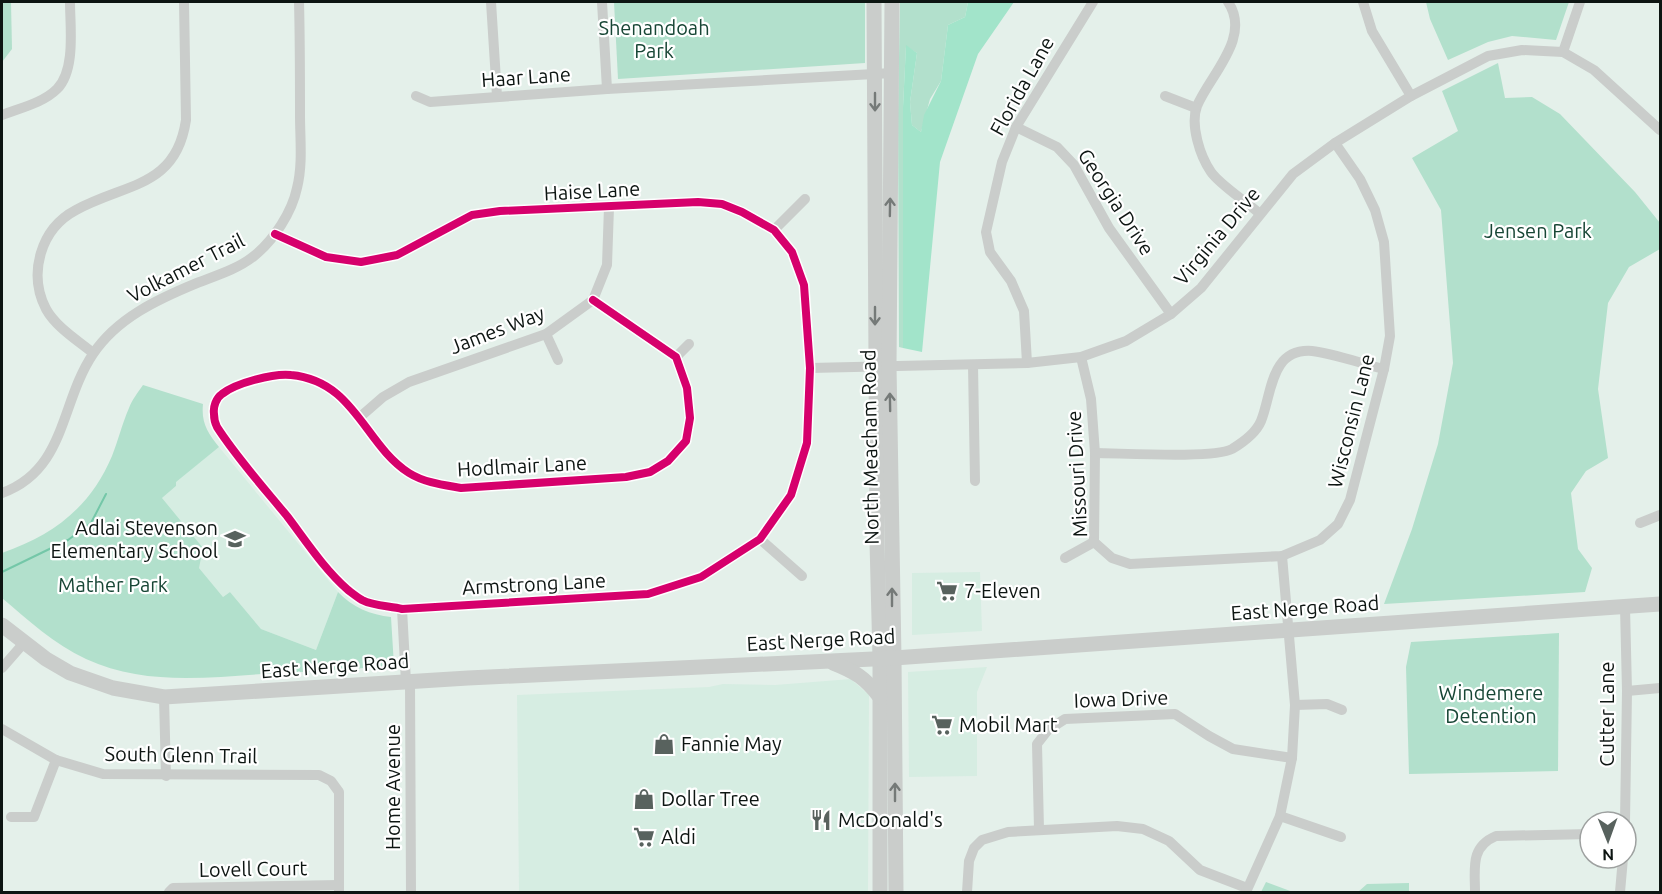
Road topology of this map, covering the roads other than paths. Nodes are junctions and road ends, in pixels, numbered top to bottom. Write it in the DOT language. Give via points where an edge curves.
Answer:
graph roads {
  1 [pos="70,2"];
  2 [pos="184,2"];
  3 [pos="299,2"];
  4 [pos="491,2"];
  5 [pos="602,2"];
  6 [pos="874,2"];
  7 [pos="892,2"];
  8 [pos="1093,2"];
  9 [pos="1228,2"];
  10 [pos="1362,2"];
  11 [pos="1580,2"];
  12 [pos="1563,52"];
  13 [pos="875,73"];
  14 [pos="892,73"];
  15 [pos="607,89"];
  16 [pos="416,96"];
  17 [pos="497,96"];
  18 [pos="1165,96"];
  19 [pos="1410,96"];
  20 [pos="1196,108"];
  21 [pos="2,115"];
  22 [pos="1016,127"];
  23 [pos="1660,130"];
  24 [pos="1335,143"];
  25 [pos="805,199"];
  26 [pos="609,207"];
  27 [pos="1260,213"];
  28 [pos="774,230"];
  29 [pos="274,234"];
  30 [pos="593,300"];
  31 [pos="1171,314"];
  32 [pos="546,334"];
  33 [pos="689,344"];
  34 [pos="93,353"];
  35 [pos="676,357"];
  36 [pos="1081,357"];
  37 [pos="558,360"];
  38 [pos="1027,363"];
  39 [pos="973,365"];
  40 [pos="882,366"];
  41 [pos="810,368"];
  42 [pos="1384,369"];
  43 [pos="214,407"];
  44 [pos="360,417"];
  45 [pos="1095,453"];
  46 [pos="975,481"];
  47 [pos="2,493"];
  48 [pos="1660,515"];
  49 [pos="1640,523"];
  50 [pos="760,539"];
  51 [pos="1094,542"];
  52 [pos="1282,556"];
  53 [pos="1065,558"];
  54 [pos="802,576"];
  55 [pos="1660,604"];
  56 [pos="1624,607"];
  57 [pos="402,609"];
  58 [pos="2,625"];
  59 [pos="1290,630"];
  60 [pos="23,644"];
  61 [pos="887,658"];
  62 [pos="828,661"];
  63 [pos="2,668"];
  64 [pos="408,682"];
  65 [pos="1660,688"];
  66 [pos="1627,691"];
  67 [pos="164,697"];
  68 [pos="880,697"];
  69 [pos="1295,705"];
  70 [pos="1342,710"];
  71 [pos="2,729"];
  72 [pos="1292,758"];
  73 [pos="56,760"];
  74 [pos="166,776"];
  75 [pos="1625,810"];
  76 [pos="1280,816"];
  77 [pos="11,817"];
  78 [pos="1039,829"];
  79 [pos="1578,834"];
  80 [pos="1341,837"];
  81 [pos="1622,870"];
  82 [pos="339,889"];
  83 [pos="1247,890"];
  84 [pos="169,892"];
  85 [pos="411,892"];
  86 [pos="880,892"];
  87 [pos="896,892"];
  88 [pos="967,892"];
  89 [pos="1475,892"];
  90 [pos="1620,892"];
  1 -- 21 [label="street" via="67,69 58,88"];
  2 -- 34 [label="street" via="186,120 183,139 174,157 144,182 75,210 54,226 37,267 38,288 47,310"];
  3 -- 29 [label="street, Volkamer Trail" via="301,160 290,209"];
  4 -- 17 [label="street"];
  5 -- 15 [label="street"];
  6 -- 13 [label="main road, North Meacham Road"];
  7 -- 14 [label="main road, North Meacham Road"];
  8 -- 22 [label="street, Florida Lane"];
  9 -- 20 [label="street" via="1235,22 1232,44"];
  10 -- 19 [label="street" via="1372,31"];
  11 -- 12 [label="street"];
  12 -- 19 [label="street, Virginia Drive" via="1522,50 1488,56"];
  12 -- 23 [label="street" via="1594,70"];
  13 -- 14 [label="street, Haar Lane"];
  13 -- 15 [label="street, Haar Lane"];
  13 -- 40 [label="main road, North Meacham Road, one-way"];
  40 -- 14 [label="main road, North Meacham Road, one-way"];
  15 -- 17 [label="street, Haar Lane"];
  16 -- 17 [label="street, Haar Lane" via="430,102"];
  18 -- 20 [label="street"];
  19 -- 24 [label="street, Virginia Drive"];
  20 -- 27 [label="street" via="1201,156 1212,174"];
  22 -- 31 [label="street, Georgia Drive" via="1057,147 1074,165 1109,228"];
  22 -- 38 [label="street, Florida Lane" via="1002,162 986,232 990,252 1011,281 1024,312"];
  24 -- 27 [label="street, Virginia Drive" via="1293,174"];
  24 -- 42 [label="street, Wisconsin Lane" via="1375,210 1384,242 1390,336"];
  25 -- 28 [label="street"];
  26 -- 28 [label="street, Haise Lane" via="722,204"];
  26 -- 29 [label="street, Haise Lane" via="472,215 397,255 361,262 326,257"];
  26 -- 30 [label="street" via="607,265"];
  27 -- 31 [label="street, Virginia Drive" via="1201,288"];
  28 -- 41 [label="street, Haise Lane" via="792,252 804,285"];
  29 -- 34 [label="street, Volkamer Trail" via="254,256 139,310 114,329"];
  30 -- 32 [label="street, James Way"];
  30 -- 35 [label="street"];
  31 -- 36 [label="street, Virginia Drive" via="1126,341"];
  32 -- 37 [label="street"];
  32 -- 44 [label="street, James Way" via="409,381"];
  33 -- 35 [label="street"];
  34 -- 47 [label="street, Volkamer Trail" via="52,451 35,473"];
  35 -- 44 [label="street, Hodlmair Lane" via="687,388 690,418 686,441 668,461 650,472 626,477 462,488 435,484 410,474 388,454"];
  36 -- 38 [label="street, Virginia Drive"];
  36 -- 45 [label="street, Missouri Drive" via="1091,399"];
  38 -- 39 [label="street, Virginia Drive"];
  39 -- 40 [label="street, Virginia Drive"];
  39 -- 46 [label="street"];
  40 -- 41 [label="street, Virginia Drive"];
  40 -- 61 [label="main road, North Meacham Road"];
  41 -- 50 [label="street, Armstrong Lane" via="807,443 791,495"];
  42 -- 45 [label="street" via="1312,351 1292,354 1275,371 1260,423 1248,438 1230,450 1210,454"];
  42 -- 52 [label="street, Wisconsin Lane" via="1356,483 1338,524 1320,540"];
  43 -- 44 [label="street, Hodlmair Lane" via="222,394 251,381 291,375 309,378 336,391"];
  43 -- 57 [label="street, Armstrong Lane" via="216,424 237,454 347,589 364,602"];
  45 -- 51 [label="street, Missouri Drive"];
  48 -- 49 [label="street"];
  50 -- 54 [label="street"];
  50 -- 57 [label="street, Armstrong Lane" via="701,577 648,594"];
  51 -- 52 [label="street, Missouri Drive" via="1112,558 1130,564"];
  51 -- 53 [label="street"];
  52 -- 59 [label="street"];
  55 -- 56 [label="main road, East Nerge Road"];
  56 -- 59 [label="main road, East Nerge Road"];
  56 -- 66 [label="street, Cutter Lane"];
  57 -- 64 [label="street, Home Avenue"];
  58 -- 60 [label="main road, East Nerge Road"];
  59 -- 61 [label="main road, East Nerge Road"];
  59 -- 69 [label="street"];
  60 -- 63 [label="street"];
  60 -- 67 [label="main road, East Nerge Road" via="70,673 113,688"];
  61 -- 62 [label="main road, East Nerge Road"];
  61 -- 68 [label="main road, North Meacham Road"];
  87 -- 61 [label="main road, North Meacham Road, one-way"];
  62 -- 64 [label="main road, East Nerge Road"];
  62 -- 68 [label="main road" via="858,673"];
  64 -- 67 [label="main road, East Nerge Road"];
  64 -- 85 [label="street, Home Avenue"];
  65 -- 66 [label="street"];
  66 -- 75 [label="street, Cutter Lane"];
  67 -- 74 [label="street"];
  68 -- 86 [label="main road, North Meacham Road"];
  69 -- 70 [label="street" via="1327,704"];
  69 -- 72 [label="street"];
  71 -- 73 [label="street, South Glenn Trail"];
  72 -- 76 [label="street"];
  72 -- 78 [label="street, Iowa Drive" via="1233,749 1175,714 1065,719 1048,729 1037,744"];
  73 -- 74 [label="street, South Glenn Trail" via="103,774"];
  73 -- 77 [label="street" via="34,817"];
  74 -- 82 [label="street, South Glenn Trail" via="320,775 331,781 339,792"];
  76 -- 80 [label="street"];
  76 -- 83 [label="street"];
  78 -- 83 [label="street" via="1143,829 1169,841 1200,870"];
  78 -- 88 [label="street" via="982,840 969,861"];
  79 -- 89 [label="street" via="1496,836 1488,840 1477,852"];
  81 -- 90 [label="street"];
  82 -- 84 [label="street, Lovell Court" via="173,888"];
}
